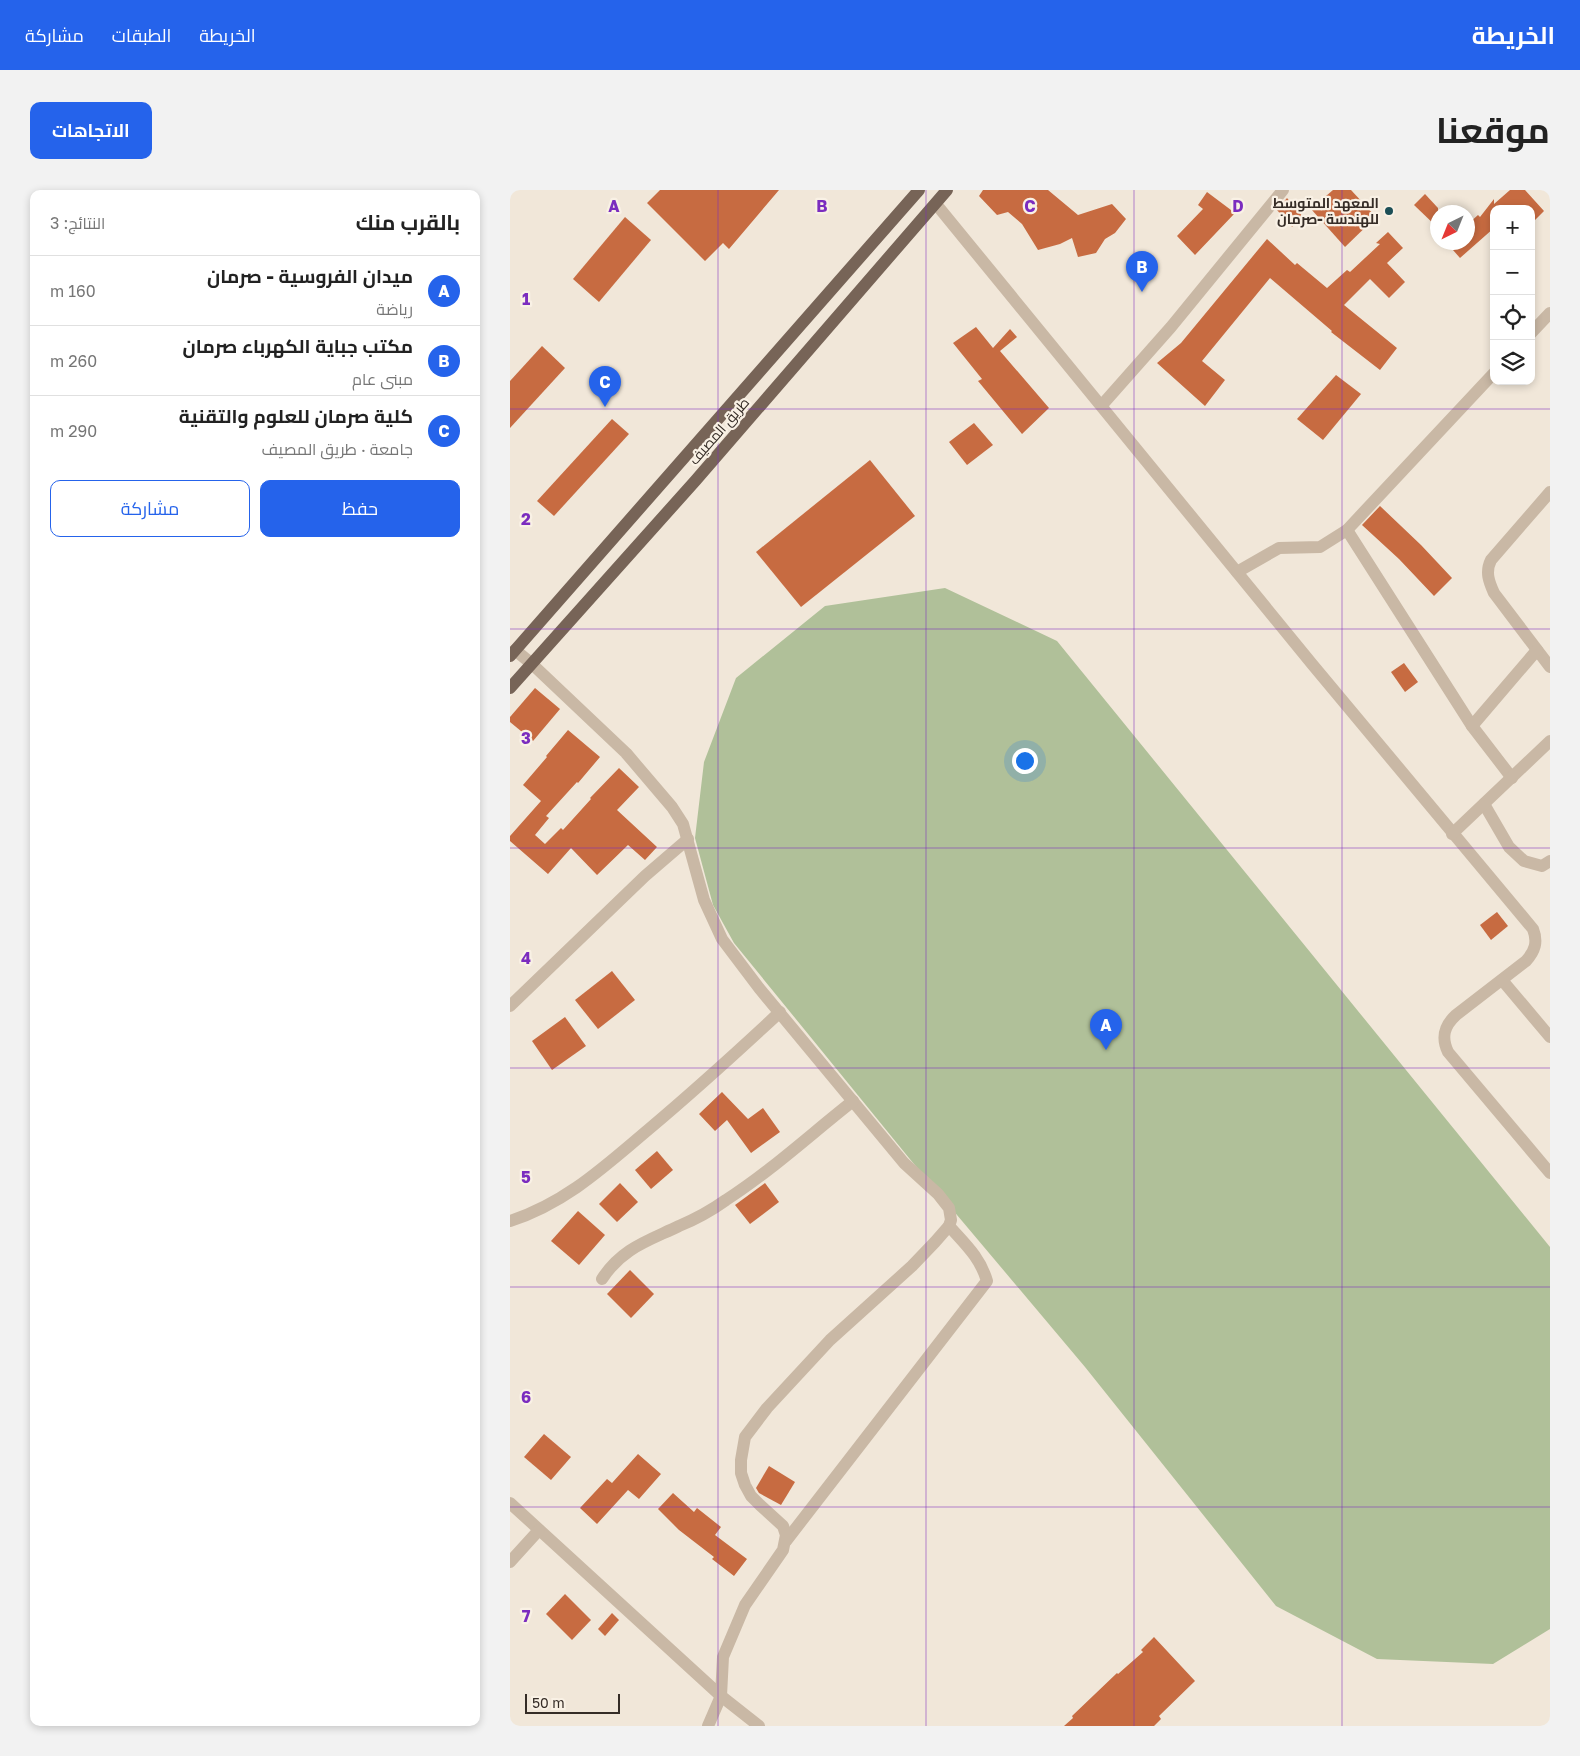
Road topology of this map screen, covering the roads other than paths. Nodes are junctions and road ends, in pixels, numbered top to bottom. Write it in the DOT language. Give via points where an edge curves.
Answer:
graph roads {
  1 [pos="919,190"];
  2 [pos="947,190"];
  3 [pos="1283,190"];
  4 [pos="936,204"];
  5 [pos="1550,313"];
  6 [pos="1535,329"];
  7 [pos="1490,377"];
  8 [pos="1102,405"];
  9 [pos="1550,492"];
  10 [pos="1347,530"];
  11 [pos="1237,572"];
  12 [pos="1537,650"];
  13 [pos="513,653"];
  14 [pos="532,664"];
  15 [pos="1550,667"];
  16 [pos="510,688"];
  17 [pos="1472,726"];
  18 [pos="1550,741"];
  19 [pos="1512,778"];
  20 [pos="1484,804"];
  21 [pos="1452,834"];
  22 [pos="688,838"];
  23 [pos="1550,861"];
  24 [pos="1502,980"];
  25 [pos="510,1006"];
  26 [pos="780,1012"];
  27 [pos="1550,1037"];
  28 [pos="853,1101"];
  29 [pos="1550,1173"];
  30 [pos="510,1221"];
  31 [pos="948,1226"];
  32 [pos="602,1279"];
  33 [pos="510,1503"];
  34 [pos="539,1530"];
  35 [pos="786,1542"];
  36 [pos="510,1562"];
  37 [pos="721,1696"];
  38 [pos="708,1726"];
  39 [pos="760,1726"];
  1 -- 13 [label="main road, طريق المصيف"];
  2 -- 4 [label="main road, طريق المصيف"];
  3 -- 8 [label="street" via="1171,327"];
  4 -- 8 [label="street"];
  4 -- 14 [label="main road, طريق المصيف"];
  5 -- 6 [label="street"];
  7 -- 10 [label="street"];
  8 -- 11 [label="street"];
  9 -- 12 [label="street" via="1488,566 1494,593"];
  10 -- 11 [label="street" via="1320,547 1279,548"];
  10 -- 17 [label="street"];
  11 -- 21 [label="street"];
  12 -- 15 [label="street"];
  12 -- 17 [label="street"];
  13 -- 14 [label="street"];
  14 -- 16 [label="main road, طريق المصيف"];
  14 -- 22 [label="street" via="639,768 684,824"];
  17 -- 19 [label="street"];
  18 -- 19 [label="street"];
  19 -- 20 [label="street"];
  20 -- 21 [label="street"];
  20 -- 23 [label="street" via="1509,847 1524,861 1542,866"];
  21 -- 24 [label="street" via="1533,929 1536,937 1531,956"];
  22 -- 25 [label="street"];
  22 -- 26 [label="street" via="704,900 722,939"];
  24 -- 27 [label="street"];
  24 -- 29 [label="street" via="1449,1022 1444,1030 1444,1044"];
  26 -- 28 [label="street"];
  26 -- 30 [label="street" via="713,1075 584,1183 554,1203"];
  28 -- 31 [label="street" via="904,1162 945,1202 951,1214"];
  28 -- 32 [label="street" via="726,1200 697,1218 626,1252"];
  31 -- 35 [label="street" via="973,1252 987,1281"];
  31 -- 35 [label="street" via="912,1266 830,1340 767,1408 745,1437 741,1460 745,1485 751,1496 786,1530"];
  33 -- 34 [label="street"];
  34 -- 36 [label="street"];
  34 -- 37 [label="street"];
  35 -- 37 [label="street" via="745,1606 723,1657"];
  37 -- 38 [label="street"];
  37 -- 39 [label="street"];
}
